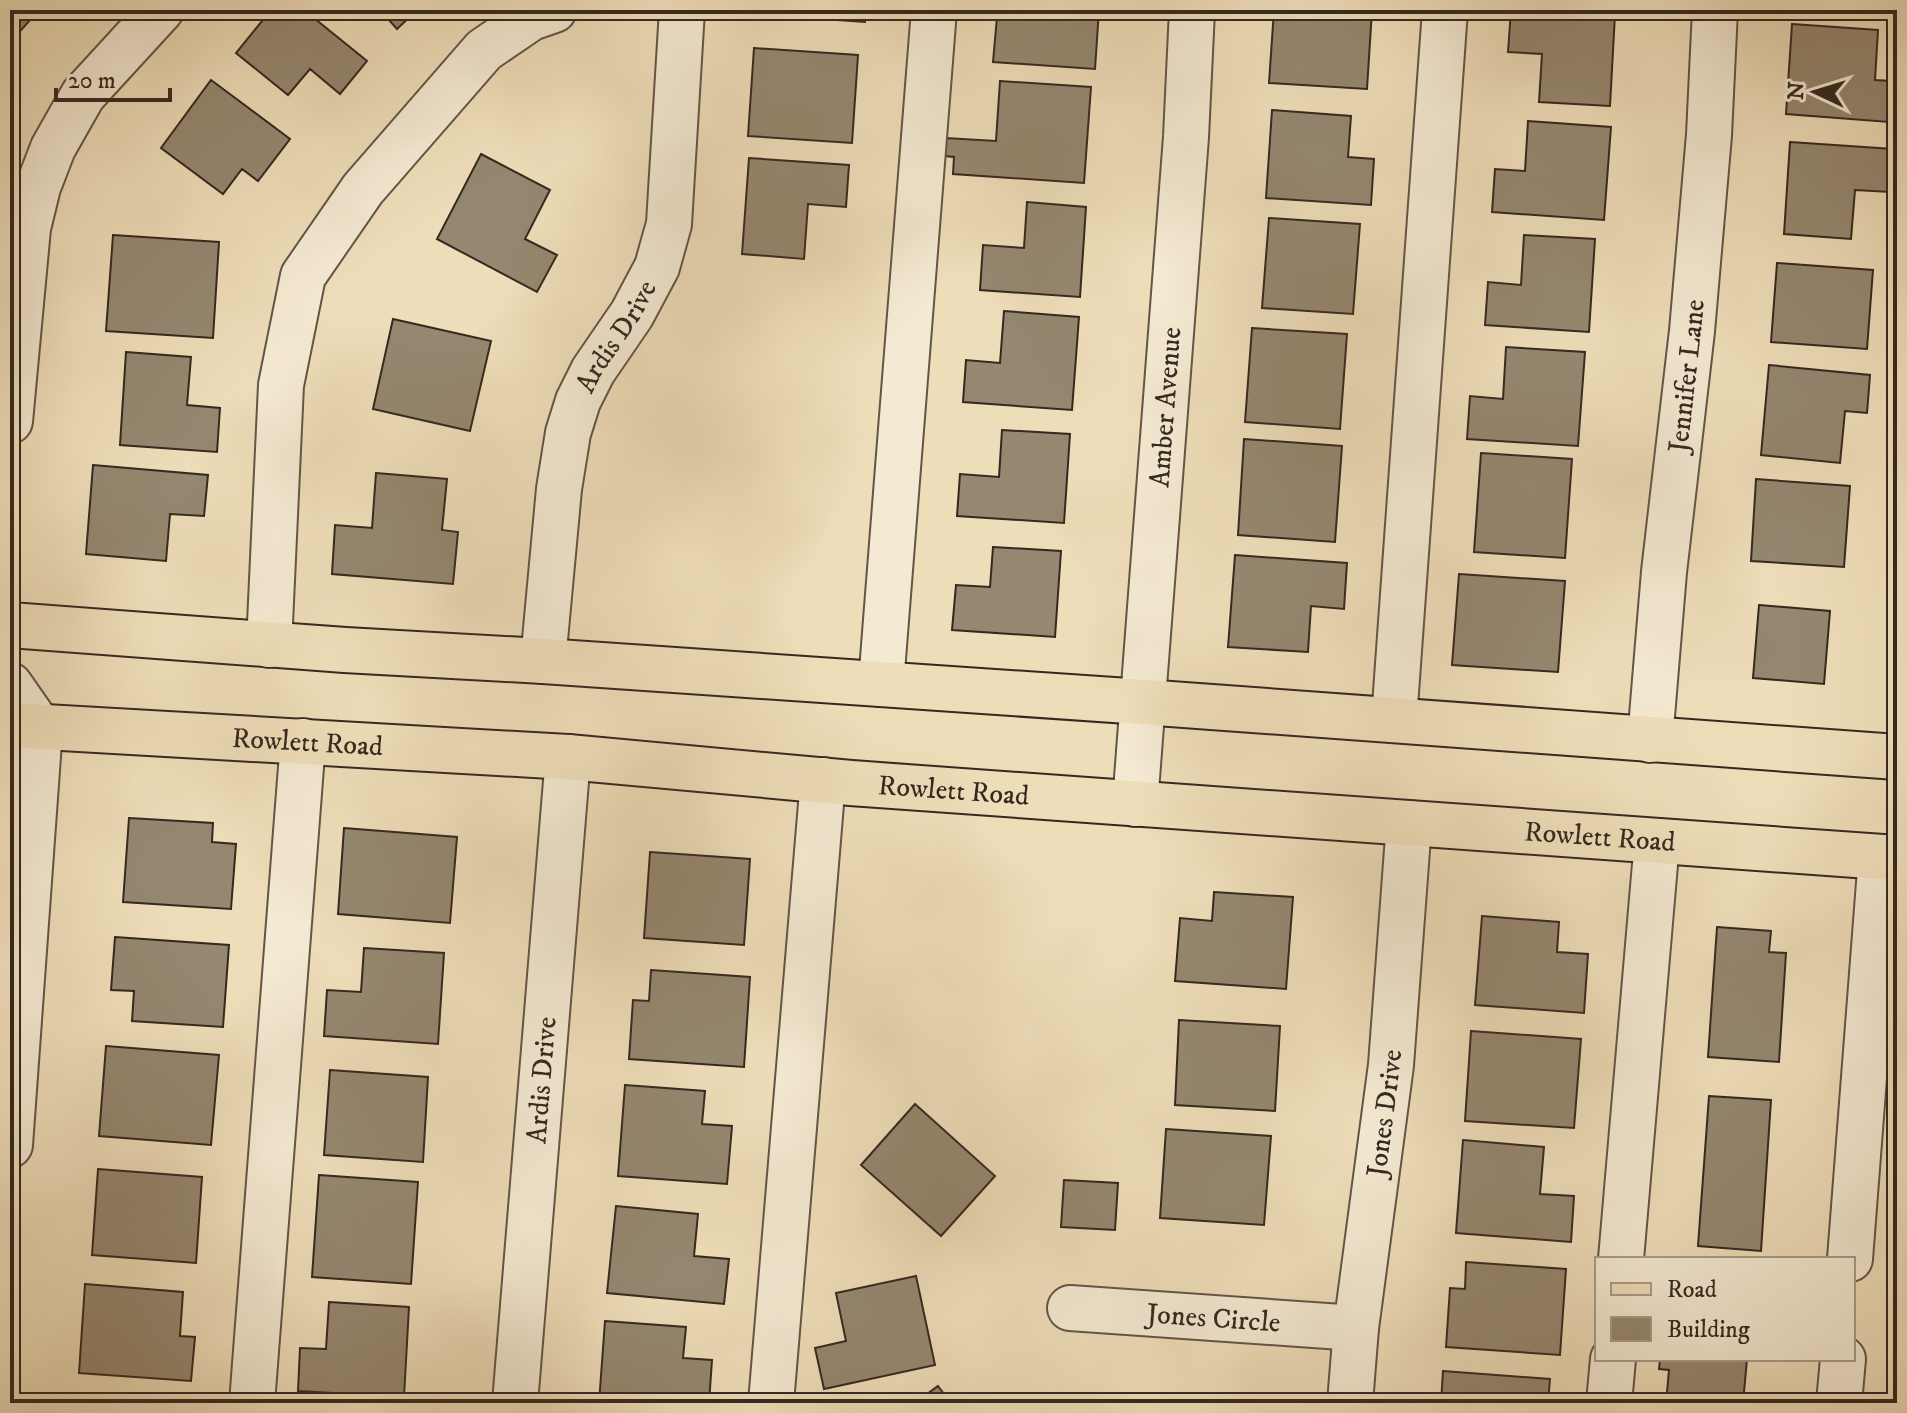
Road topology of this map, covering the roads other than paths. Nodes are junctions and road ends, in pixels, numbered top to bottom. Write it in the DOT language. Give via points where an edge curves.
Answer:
graph roads {
  1 [pos="161,10"];
  2 [pos="554,10"];
  3 [pos="682,10"];
  4 [pos="934,10"];
  5 [pos="1192,10"];
  6 [pos="1445,10"];
  7 [pos="1715,10"];
  8 [pos="25,180"];
  9 [pos="10,421"];
  10 [pos="10,625"];
  11 [pos="269,645"];
  12 [pos="543,661"];
  13 [pos="881,684"];
  14 [pos="10,685"];
  15 [pos="1143,702"];
  16 [pos="1394,720"];
  17 [pos="25,726"];
  18 [pos="1650,740"];
  19 [pos="303,741"];
  20 [pos="568,757"];
  21 [pos="1897,757"];
  22 [pos="823,780"];
  23 [pos="1135,804"];
  24 [pos="1409,823"];
  25 [pos="1657,841"];
  26 [pos="1889,857"];
  27 [pos="10,1145"];
  28 [pos="1621,1257"];
  29 [pos="1850,1257"];
  30 [pos="1070,1308"];
  31 [pos="1356,1328"];
  32 [pos="1613,1361"];
  33 [pos="1843,1361"];
  34 [pos="252,1403"];
  35 [pos="515,1403"];
  36 [pos="771,1403"];
  37 [pos="1350,1403"];
  38 [pos="1609,1403"];
  39 [pos="1839,1403"];
  1 -- 8 [label="street" via="83,95 53,148"];
  2 -- 11 [label="street" via="531,18 484,50 363,189 303,276 281,385"];
  3 -- 12 [label="street, Ardis Drive" via="669,224 657,267 593,371 568,433"];
  4 -- 13 [label="street"];
  5 -- 15 [label="street, Amber Avenue"];
  6 -- 16 [label="street"];
  7 -- 18 [label="street, Jennifer Lane" via="1692,331"];
  8 -- 9 [label="street" via="28,228"];
  10 -- 11 [label="main road"];
  11 -- 12 [label="main road"];
  12 -- 13 [label="main road"];
  13 -- 15 [label="main road"];
  14 -- 17 [label="street"];
  15 -- 16 [label="main road"];
  15 -- 23 [label="street, Amber Avenue"];
  16 -- 18 [label="main road"];
  17 -- 19 [label="main road, Rowlett Road"];
  17 -- 27 [label="street"];
  18 -- 21 [label="main road"];
  19 -- 20 [label="main road, Rowlett Road"];
  19 -- 34 [label="street"];
  20 -- 22 [label="main road, Rowlett Road"];
  20 -- 35 [label="street, Ardis Drive"];
  22 -- 23 [label="main road, Rowlett Road"];
  22 -- 36 [label="street"];
  23 -- 24 [label="main road, Rowlett Road"];
  24 -- 25 [label="main road, Rowlett Road"];
  24 -- 31 [label="street, Jones Drive" via="1391,1065"];
  25 -- 26 [label="main road, Rowlett Road"];
  25 -- 28 [label="street"];
  26 -- 29 [label="street"];
  30 -- 31 [label="street, Jones Circle"];
  31 -- 37 [label="street, Jones Drive"];
  32 -- 38 [label="street"];
  33 -- 39 [label="street"];
}
